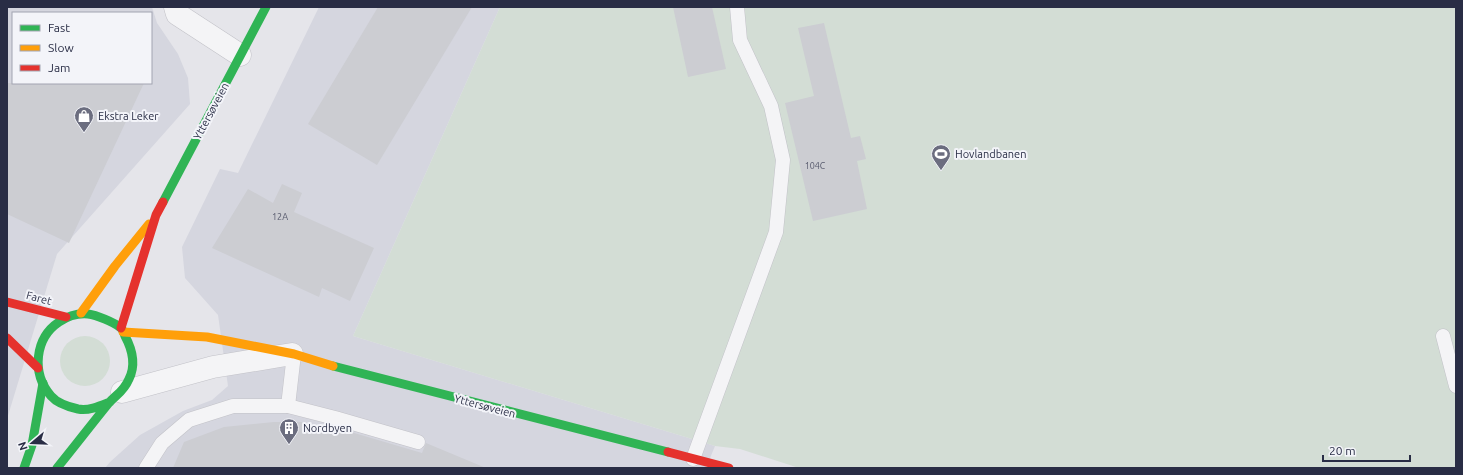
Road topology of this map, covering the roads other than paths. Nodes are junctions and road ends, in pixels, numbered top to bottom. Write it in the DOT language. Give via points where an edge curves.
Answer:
graph roads {
  1 [pos="175,7"];
  2 [pos="266,7"];
  3 [pos="737,7"];
  4 [pos="240,55"];
  5 [pos="156,215"];
  6 [pos="7,302"];
  7 [pos="81,313"];
  8 [pos="66,317"];
  9 [pos="122,330"];
  10 [pos="1443,336"];
  11 [pos="7,338"];
  12 [pos="294,354"];
  13 [pos="38,368"];
  14 [pos="43,383"];
  15 [pos="1456,386"];
  16 [pos="116,397"];
  17 [pos="288,406"];
  18 [pos="418,442"];
  19 [pos="680,461"];
  20 [pos="24,468"];
  21 [pos="57,468"];
  22 [pos="146,468"];
  23 [pos="729,468"];
  1 -- 4 [label="street" via="177,14"];
  2 -- 4 [label="main road, Yttersøveien"];
  3 -- 19 [label="lane" via="740,40 771,106 783,160 776,232"];
  4 -- 5 [label="main road, Yttersøveien"];
  5 -- 7 [label="main road, Yttersøveien"];
  5 -- 9 [label="main road, Yttersøveien"];
  6 -- 8 [label="main road, Faret"];
  7 -- 8 [label="main road"];
  7 -- 9 [label="main road" via="97,315"];
  8 -- 13 [label="main road" via="52,326 43,339 38,353"];
  9 -- 12 [label="main road, Yttersøveien" via="207,337"];
  9 -- 16 [label="main road" via="131,347 133,363 130,378"];
  10 -- 15 [label="lane"];
  11 -- 13 [label="main road"];
  12 -- 16 [label="street, Yttersøveien" via="213,367"];
  12 -- 17 [label="lane"];
  12 -- 19 [label="main road, Yttersøveien"];
  13 -- 14 [label="main road"];
  14 -- 16 [label="main road" via="51,396 61,403 79,409 95,408"];
  14 -- 20 [label="main road" via="32,445"];
  16 -- 21 [label="main road"];
  17 -- 18 [label="lane"];
  17 -- 22 [label="lane" via="233,406 189,420 162,444"];
  19 -- 23 [label="main road, Yttersøveien"];
}
